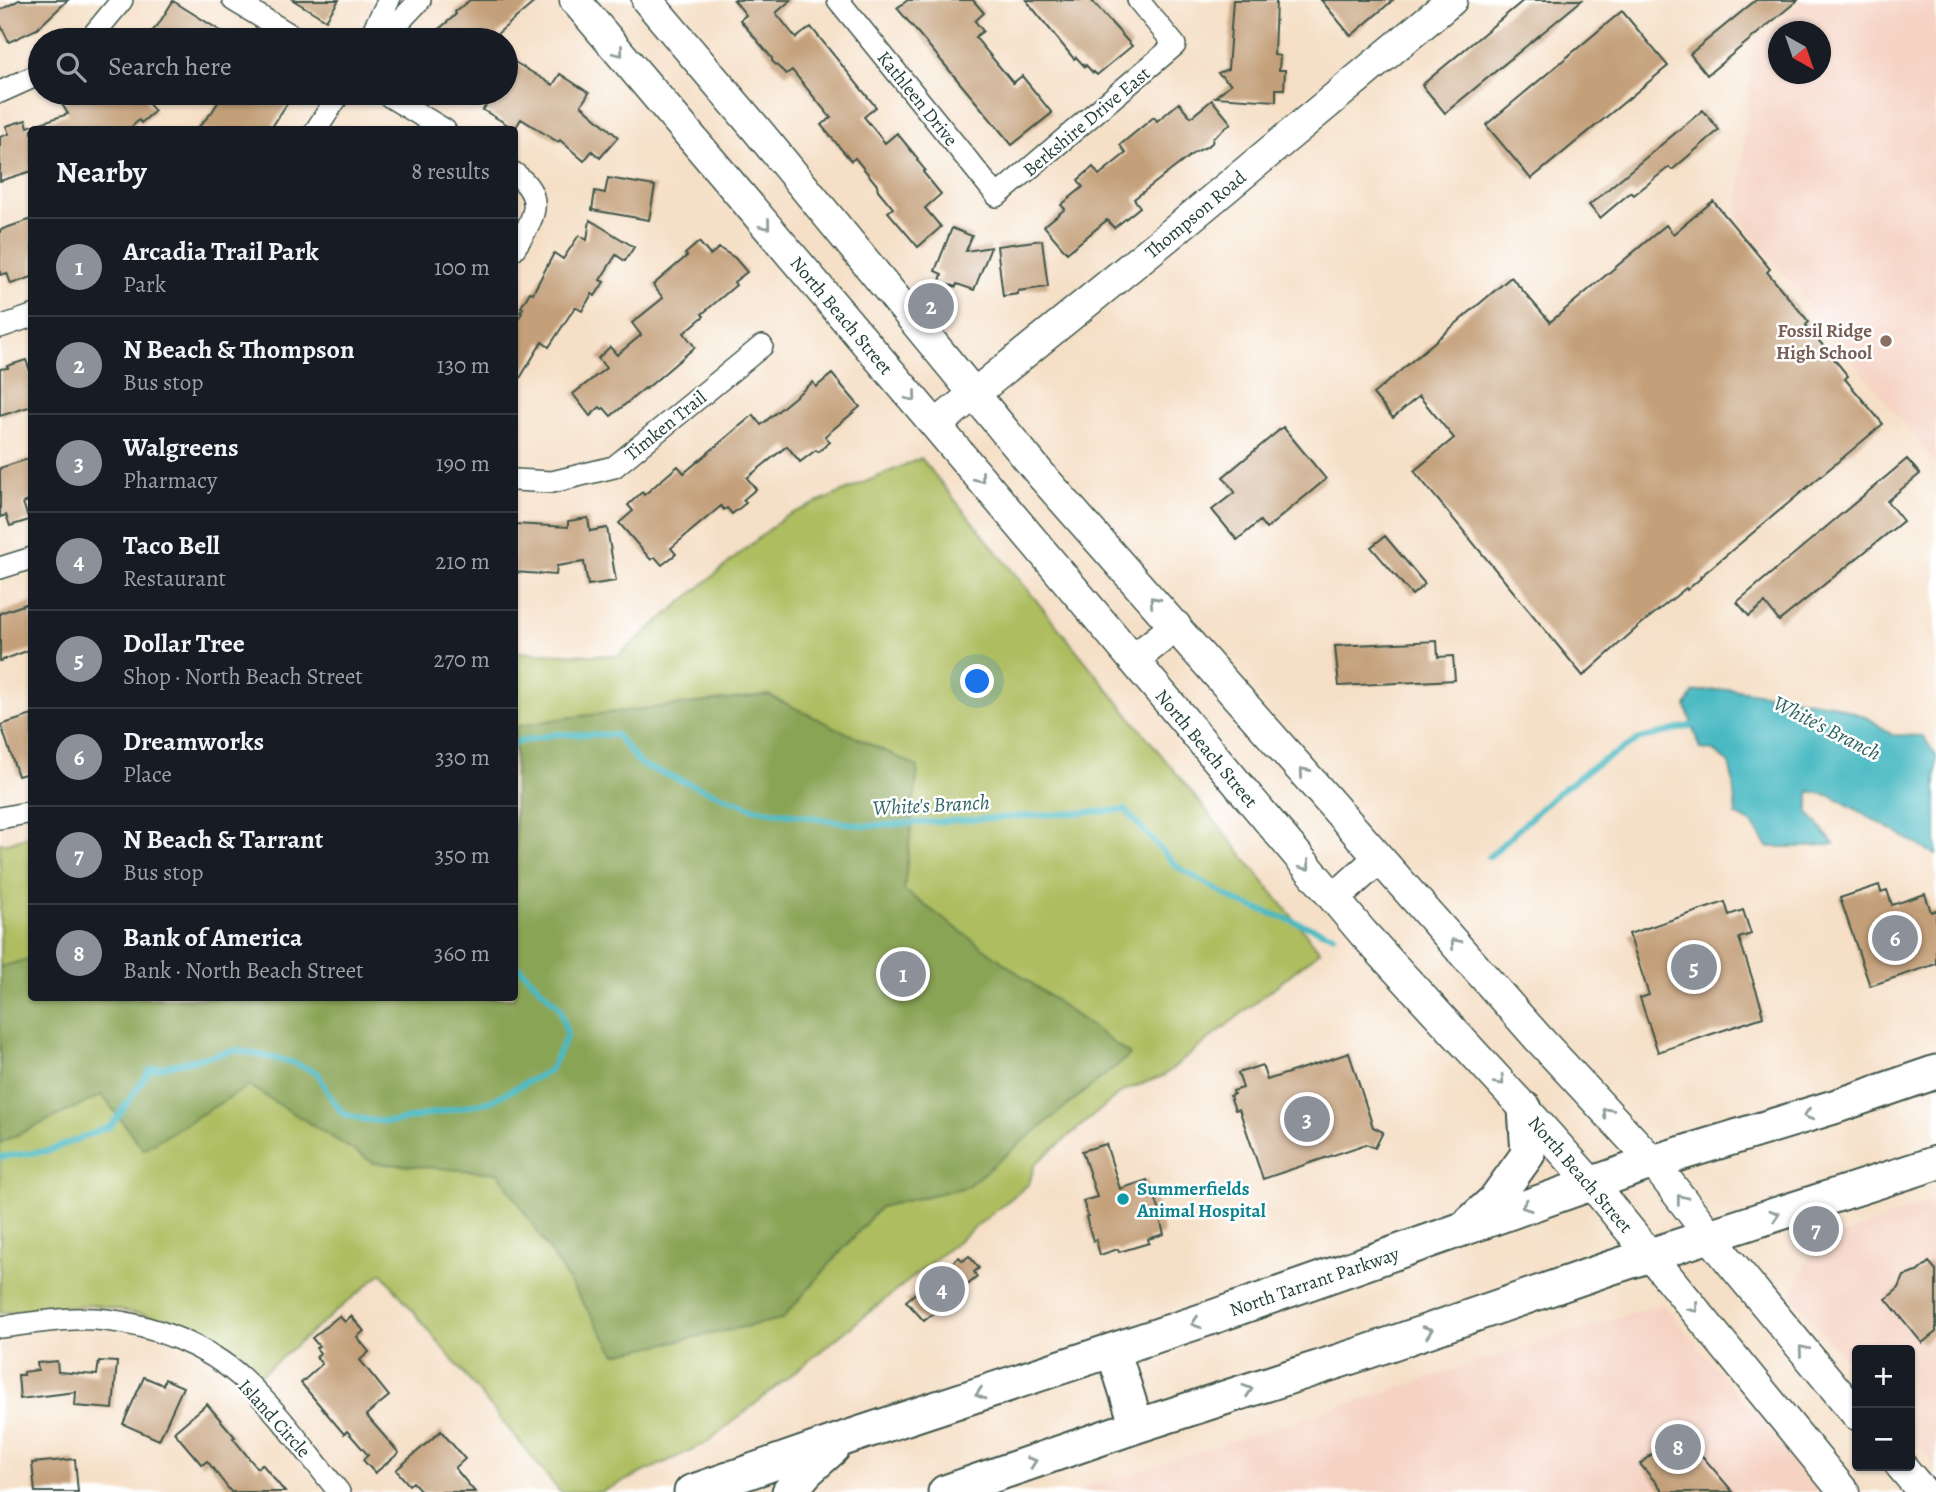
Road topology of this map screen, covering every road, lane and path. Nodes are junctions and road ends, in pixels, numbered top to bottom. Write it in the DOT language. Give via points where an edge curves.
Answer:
graph roads {
  1 [pos="122,0"];
  2 [pos="233,0"];
  3 [pos="389,0"];
  4 [pos="420,0"];
  5 [pos="575,0"];
  6 [pos="647,0"];
  7 [pos="838,0"];
  8 [pos="1138,0"];
  9 [pos="1443,3"];
  10 [pos="99,28"];
  11 [pos="279,28"];
  12 [pos="374,28"];
  13 [pos="393,28"];
  14 [pos="28,79"];
  15 [pos="0,92"];
  16 [pos="332,105"];
  17 [pos="404,105"];
  18 [pos="319,126"];
  19 [pos="438,126"];
  20 [pos="518,176"];
  21 [pos="997,196"];
  22 [pos="518,242"];
  23 [pos="28,317"];
  24 [pos="0,327"];
  25 [pos="762,346"];
  26 [pos="974,394"];
  27 [pos="936,425"];
  28 [pos="518,480"];
  29 [pos="28,559"];
  30 [pos="0,568"];
  31 [pos="1176,626"];
  32 [pos="1133,660"];
  33 [pos="28,813"];
  34 [pos="0,818"];
  35 [pos="1379,858"];
  36 [pos="1334,899"];
  37 [pos="1936,1072"];
  38 [pos="1525,1109"];
  39 [pos="1653,1162"];
  40 [pos="1936,1163"];
  41 [pos="1591,1183"];
  42 [pos="1463,1229"];
  43 [pos="1710,1236"];
  44 [pos="1650,1256"];
  45 [pos="0,1327"];
  46 [pos="1113,1350"];
  47 [pos="1852,1409"];
  48 [pos="1137,1426"];
  49 [pos="846,1437"];
  50 [pos="1904,1471"];
  51 [pos="339,1492"];
  52 [pos="691,1492"];
  53 [pos="789,1492"];
  54 [pos="945,1492"];
  55 [pos="1844,1492"];
  56 [pos="1923,1492"];
  1 -- 10 [label="street"];
  2 -- 11 [label="street"];
  3 -- 12 [label="street"];
  4 -- 13 [label="street"];
  5 -- 27 [label="main road, North Beach Street, one-way"];
  6 -- 26 [label="main road"];
  7 -- 21 [label="street, Kathleen Drive"];
  8 -- 21 [label="street, Berkshire Drive East" via="1175,45"];
  9 -- 26 [label="main road, Thompson Road"];
  14 -- 15 [label="street"];
  16 -- 18 [label="street"];
  17 -- 19 [label="street"];
  20 -- 22 [label="street" via="533,195 534,215"];
  23 -- 24 [label="street"];
  25 -- 28 [label="street, Timken Trail" via="614,467 552,482"];
  26 -- 27 [label="main road, Thompson Road"];
  31 -- 26 [label="main road, one-way"];
  27 -- 32 [label="main road, North Beach Street, one-way"];
  29 -- 30 [label="street"];
  31 -- 32 [label="main road"];
  35 -- 31 [label="main road, one-way"];
  32 -- 36 [label="main road, North Beach Street, one-way"];
  33 -- 34 [label="street"];
  35 -- 36 [label="main road"];
  39 -- 35 [label="main road, one-way"];
  36 -- 38 [label="main road, North Beach Street, one-way"];
  37 -- 39 [label="main road, North Tarrant Parkway, one-way"];
  38 -- 41 [label="main road, North Beach Street"];
  38 -- 42 [label="main road" via="1528,1154 1494,1201"];
  39 -- 41 [label="main road, North Tarrant Parkway"];
  43 -- 39 [label="main road, one-way"];
  43 -- 40 [label="main road, one-way"];
  41 -- 42 [label="main road, North Tarrant Parkway, one-way"];
  41 -- 44 [label="main road, North Beach Street"];
  42 -- 46 [label="main road, North Tarrant Parkway, one-way"];
  43 -- 44 [label="main road"];
  47 -- 43 [label="main road, one-way"];
  48 -- 44 [label="main road, one-way"];
  44 -- 55 [label="main road, North Beach Street, one-way"];
  45 -- 51 [label="street, Island Circle" via="107,1320 165,1334 195,1348 220,1362 260,1396"];
  46 -- 48 [label="main road"];
  46 -- 49 [label="main road, North Tarrant Parkway, one-way"];
  54 -- 48 [label="main road, one-way"];
  49 -- 52 [label="main road, North Tarrant Parkway"];
  49 -- 53 [label="main road"];
  50 -- 56 [label="main road"];
}
